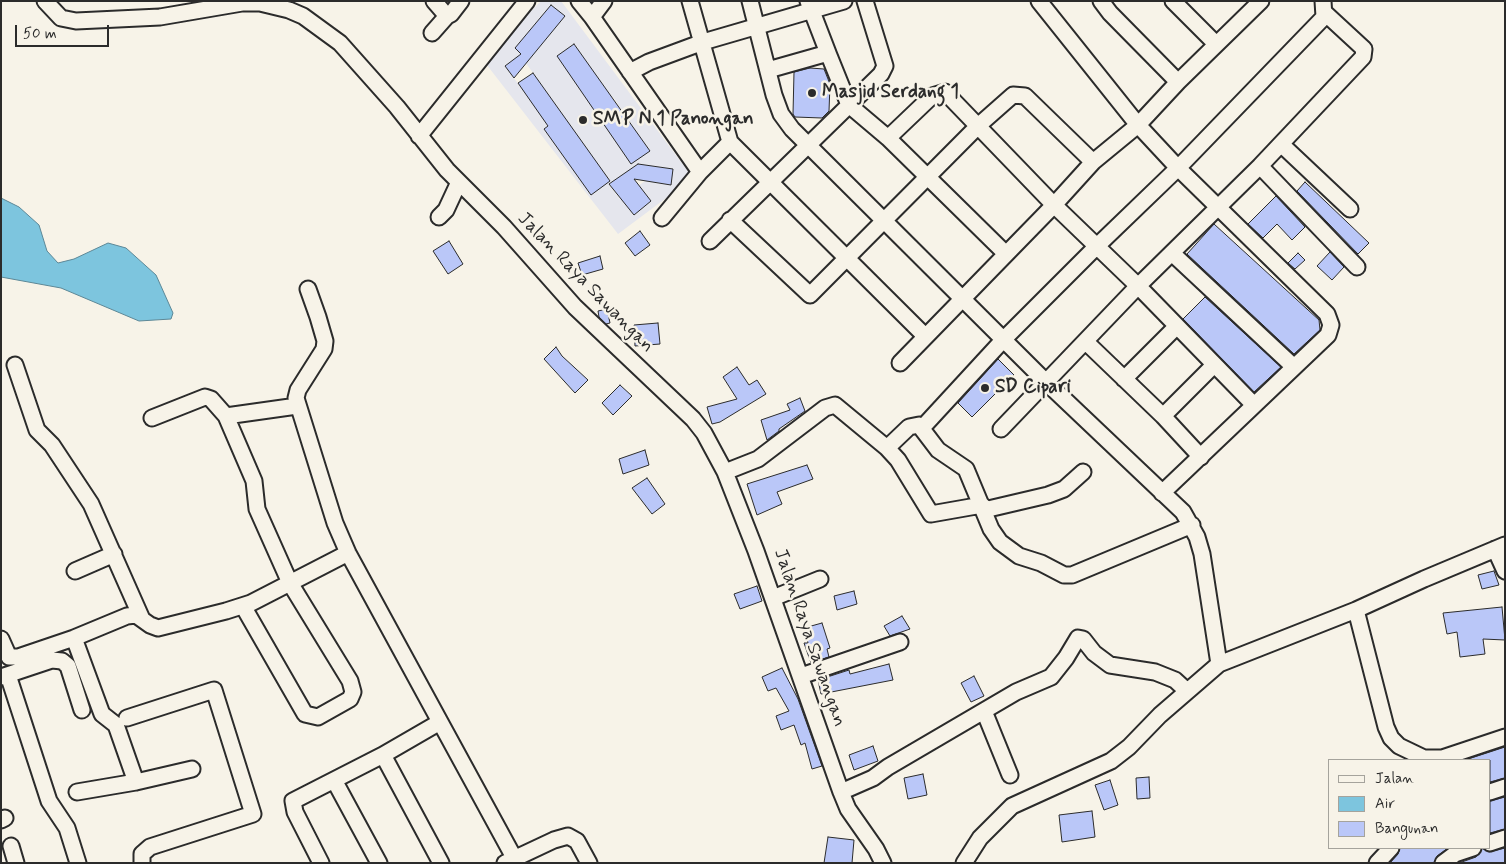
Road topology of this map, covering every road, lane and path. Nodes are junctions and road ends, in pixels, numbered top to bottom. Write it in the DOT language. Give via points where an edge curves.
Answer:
graph roads {
  1 [pos="45,1"];
  2 [pos="434,1"];
  3 [pos="461,1"];
  4 [pos="527,1"];
  5 [pos="579,1"];
  6 [pos="604,1"];
  7 [pos="690,1"];
  8 [pos="750,1"];
  9 [pos="844,1"];
  10 [pos="866,1"];
  11 [pos="1040,1"];
  12 [pos="1101,1"];
  13 [pos="1173,1"];
  14 [pos="1260,2"];
  15 [pos="809,6"];
  16 [pos="1324,7"];
  17 [pos="447,16"];
  18 [pos="592,17"];
  19 [pos="757,26"];
  20 [pos="432,33"];
  21 [pos="703,42"];
  22 [pos="1216,44"];
  23 [pos="828,53"];
  24 [pos="768,70"];
  25 [pos="630,72"];
  26 [pos="1178,82"];
  27 [pos="849,105"];
  28 [pos="980,125"];
  29 [pos="1138,125"];
  30 [pos="419,136"];
  31 [pos="888,138"];
  32 [pos="730,142"];
  33 [pos="1281,144"];
  34 [pos="808,147"];
  35 [pos="1093,162"];
  36 [pos="1260,166"];
  37 [pos="1178,168"];
  38 [pos="700,172"];
  39 [pos="928,178"];
  40 [pos="459,182"];
  41 [pos="770,183"];
  42 [pos="1054,205"];
  43 [pos="1218,208"];
  44 [pos="1350,209"];
  45 [pos="439,216"];
  46 [pos="662,218"];
  47 [pos="730,220"];
  48 [pos="885,220"];
  49 [pos="710,241"];
  50 [pos="1096,247"];
  51 [pos="1006,254"];
  52 [pos="1174,254"];
  53 [pos="848,258"];
  54 [pos="1357,267"];
  55 [pos="1138,286"];
  56 [pos="308,289"];
  57 [pos="961,298"];
  58 [pos="1176,327"];
  59 [pos="925,336"];
  60 [pos="1004,339"];
  61 [pos="1086,342"];
  62 [pos="900,363"];
  63 [pos="15,365"];
  64 [pos="1214,365"];
  65 [pos="1294,367"];
  66 [pos="1124,379"];
  67 [pos="1046,382"];
  68 [pos="1254,405"];
  69 [pos="297,406"];
  70 [pos="226,416"];
  71 [pos="1163,416"];
  72 [pos="152,418"];
  73 [pos="922,428"];
  74 [pos="1001,430"];
  75 [pos="887,448"];
  76 [pos="1201,457"];
  77 [pos="724,472"];
  78 [pos="1083,472"];
  79 [pos="1162,493"];
  80 [pos="983,508"];
  81 [pos="1192,525"];
  82 [pos="1500,547"];
  83 [pos="348,553"];
  84 [pos="114,554"];
  85 [pos="75,571"];
  86 [pos="1505,571"];
  87 [pos="820,579"];
  88 [pos="290,583"];
  89 [pos="773,598"];
  90 [pos="235,608"];
  91 [pos="1356,610"];
  92 [pos="142,619"];
  93 [pos="74,638"];
  94 [pos="1,639"];
  95 [pos="900,642"];
  96 [pos="1219,664"];
  97 [pos="5,676"];
  98 [pos="801,676"];
  99 [pos="1186,691"];
  100 [pos="82,710"];
  101 [pos="984,711"];
  102 [pos="127,718"];
  103 [pos="440,722"];
  104 [pos="1505,737"];
  105 [pos="383,755"];
  106 [pos="192,769"];
  107 [pos="1010,775"];
  108 [pos="334,780"];
  109 [pos="136,782"];
  110 [pos="1505,787"];
  111 [pos="77,792"];
  112 [pos="841,792"];
  113 [pos="1491,792"];
  114 [pos="1505,838"];
  115 [pos="1491,843"];
  116 [pos="11,846"];
  117 [pos="1389,849"];
  118 [pos="1470,849"];
  119 [pos="1370,860"];
  120 [pos="512,861"];
  121 [pos="16,863"];
  122 [pos="78,863"];
  123 [pos="142,863"];
  124 [pos="321,863"];
  125 [pos="379,863"];
  126 [pos="441,863"];
  127 [pos="589,863"];
  128 [pos="883,863"];
  129 [pos="964,863"];
  130 [pos="1443,863"];
  1 -- 30 [label="street, Jalan Raya Sawangan" via="56,14 71,21 160,17 242,3 260,3 289,10 303,16 340,43"];
  2 -- 17 [label="street"];
  3 -- 17 [label="street"];
  4 -- 30 [label="street"];
  5 -- 18 [label="street"];
  6 -- 18 [label="street"];
  7 -- 21 [label="street"];
  8 -- 19 [label="street"];
  9 -- 15 [label="street"];
  10 -- 27 [label="street" via="885,66"];
  11 -- 29 [label="street"];
  12 -- 26 [label="street"];
  13 -- 22 [label="street"];
  14 -- 22 [label="street"];
  15 -- 19 [label="street"];
  15 -- 23 [label="street"];
  16 -- 33 [label="street" via="1365,53"];
  16 -- 37 [label="street" via="1324,17"];
  17 -- 20 [label="street"];
  18 -- 25 [label="street"];
  19 -- 21 [label="street"];
  19 -- 24 [label="street"];
  21 -- 25 [label="street"];
  21 -- 32 [label="street"];
  22 -- 26 [label="street"];
  23 -- 24 [label="street"];
  23 -- 27 [label="street"];
  24 -- 34 [label="street" via="781,114"];
  25 -- 38 [label="street"];
  26 -- 29 [label="street"];
  27 -- 31 [label="street"];
  27 -- 34 [label="street"];
  28 -- 31 [label="street" via="948,93 940,92"];
  28 -- 35 [label="street" via="1009,98 1021,95"];
  28 -- 39 [label="street"];
  28 -- 42 [label="street"];
  29 -- 35 [label="street"];
  29 -- 37 [label="street"];
  30 -- 40 [label="street, Jalan Raya Sawangan"];
  31 -- 39 [label="street"];
  32 -- 38 [label="street"];
  32 -- 41 [label="street"];
  33 -- 36 [label="street"];
  33 -- 44 [label="street"];
  34 -- 41 [label="street"];
  34 -- 48 [label="street"];
  35 -- 42 [label="street"];
  36 -- 43 [label="street"];
  36 -- 54 [label="street"];
  37 -- 43 [label="street"];
  37 -- 50 [label="street"];
  38 -- 46 [label="street"];
  39 -- 48 [label="street"];
  39 -- 51 [label="street"];
  40 -- 45 [label="street" via="449,204"];
  40 -- 77 [label="street, Jalan Raya Sawangan" via="575,307 693,419"];
  41 -- 47 [label="street"];
  41 -- 53 [label="street"];
  42 -- 50 [label="street"];
  42 -- 51 [label="street"];
  43 -- 52 [label="street"];
  43 -- 65 [label="street" via="1327,314 1331,330"];
  47 -- 49 [label="street"];
  47 -- 53 [label="street" via="810,295"];
  48 -- 53 [label="street"];
  48 -- 57 [label="street"];
  50 -- 55 [label="street"];
  50 -- 60 [label="street"];
  51 -- 57 [label="street"];
  52 -- 55 [label="street"];
  52 -- 65 [label="street"];
  53 -- 59 [label="street"];
  55 -- 58 [label="street"];
  55 -- 61 [label="street"];
  56 -- 69 [label="street" via="325,341 324,349 298,390"];
  57 -- 59 [label="street"];
  57 -- 60 [label="street"];
  58 -- 64 [label="street"];
  58 -- 66 [label="street"];
  59 -- 62 [label="street"];
  60 -- 67 [label="street"];
  60 -- 73 [label="street"];
  61 -- 66 [label="street"];
  61 -- 67 [label="street"];
  63 -- 84 [label="street" via="37,430 70,469 91,504"];
  64 -- 68 [label="street"];
  64 -- 71 [label="street"];
  65 -- 68 [label="street"];
  66 -- 71 [label="street"];
  67 -- 74 [label="street"];
  67 -- 79 [label="street"];
  68 -- 76 [label="street"];
  69 -- 70 [label="street"];
  69 -- 83 [label="street"];
  70 -- 72 [label="street" via="211,399 205,397"];
  70 -- 88 [label="street" via="254,481 257,509"];
  71 -- 76 [label="street"];
  73 -- 75 [label="street" via="910,426"];
  73 -- 80 [label="street" via="938,450 966,469"];
  75 -- 77 [label="street" via="835,405 825,408 758,459"];
  75 -- 80 [label="street" via="931,514"];
  76 -- 79 [label="street"];
  77 -- 89 [label="street, Jalan Raya Sawangan"];
  78 -- 80 [label="street" via="1064,489 1048,495"];
  79 -- 81 [label="street"];
  80 -- 81 [label="street" via="991,529 1006,547 1064,575 1072,575"];
  81 -- 96 [label="street" via="1202,554"];
  82 -- 86 [label="street"];
  82 -- 91 [label="street"];
  83 -- 88 [label="street"];
  83 -- 103 [label="street"];
  84 -- 85 [label="street"];
  84 -- 92 [label="street"];
  87 -- 89 [label="street"];
  88 -- 90 [label="street"];
  88 -- 90 [label="street" via="352,688 350,699 318,718 305,714"];
  89 -- 98 [label="street, Jalan Raya Sawangan"];
  90 -- 92 [label="street" via="158,628"];
  91 -- 96 [label="street"];
  91 -- 104 [label="street" via="1386,727 1390,738 1399,746 1424,758 1442,758"];
  92 -- 93 [label="street" via="136,615 127,616"];
  93 -- 94 [label="street" via="18,657 9,656"];
  93 -- 109 [label="street" via="102,714 116,725"];
  95 -- 98 [label="street"];
  96 -- 99 [label="street"];
  97 -- 100 [label="street" via="52,660 62,661 68,666"];
  97 -- 122 [label="street" via="49,801 67,828"];
  98 -- 112 [label="street, Jalan Raya Sawangan"];
  99 -- 101 [label="street" via="1175,680 1155,672 1110,665 1081,638 1076,640 1051,677"];
  99 -- 129 [label="street" via="1111,761 1012,806 980,838"];
  101 -- 107 [label="street"];
  101 -- 112 [label="street" via="874,778"];
  102 -- 123 [label="street" via="214,690 253,814 150,847 142,854"];
  103 -- 105 [label="street"];
  103 -- 120 [label="street"];
  105 -- 108 [label="street"];
  105 -- 126 [label="street"];
  106 -- 109 [label="street"];
  108 -- 124 [label="street" via="296,798 293,804"];
  108 -- 125 [label="street"];
  109 -- 111 [label="street"];
  110 -- 113 [label="street"];
  112 -- 128 [label="street, Jalan Raya Sawangan" via="848,809"];
  114 -- 115 [label="street"];
  116 -- 121 [label="street"];
  117 -- 119 [label="street"];
  118 -- 130 [label="street"];
  120 -- 127 [label="street" via="568,836 577,841"];
}
